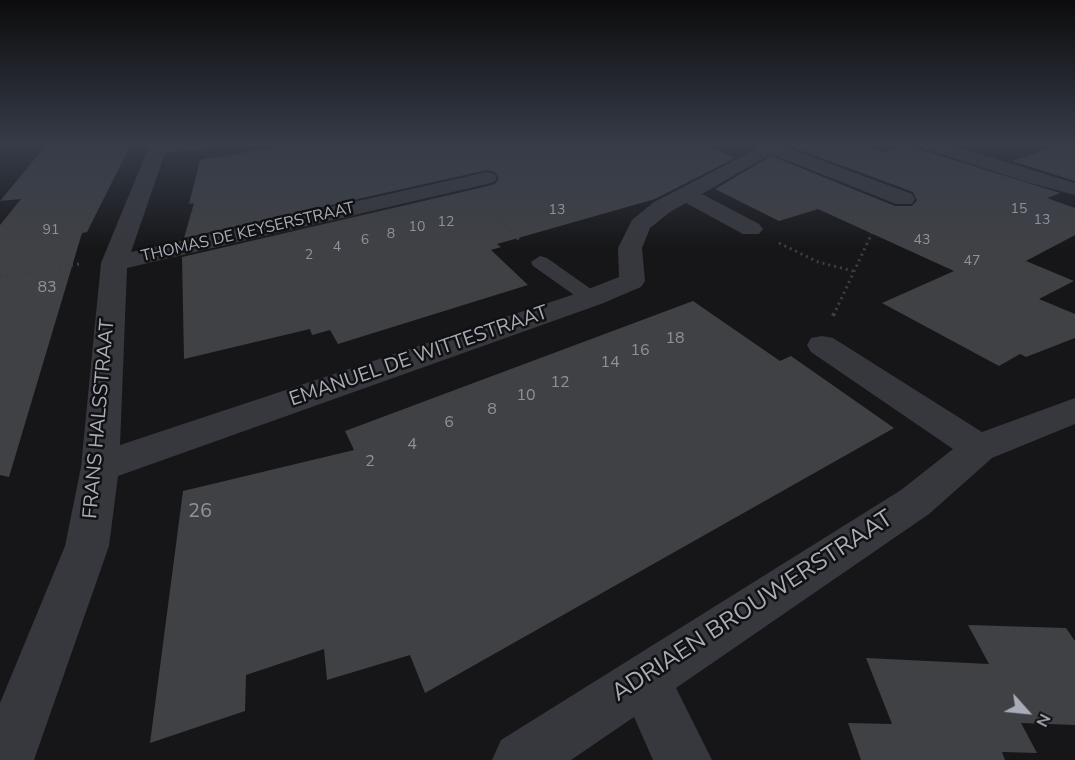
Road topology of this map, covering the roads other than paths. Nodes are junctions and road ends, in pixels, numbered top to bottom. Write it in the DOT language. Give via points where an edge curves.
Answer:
graph roads {
  1 [pos="145,179"];
  2 [pos="713,179"];
  3 [pos="852,179"];
  4 [pos="1039,179"];
  5 [pos="477,181"];
  6 [pos="1075,189"];
  7 [pos="685,194"];
  8 [pos="904,199"];
  9 [pos="751,230"];
  10 [pos="115,261"];
  11 [pos="540,262"];
  12 [pos="591,298"];
  13 [pos="822,345"];
  14 [pos="1075,410"];
  15 [pos="980,448"];
  16 [pos="100,467"];
  17 [pos="643,679"];
  18 [pos="5,760"];
  19 [pos="521,760"];
  20 [pos="683,760"];
  1 -- 10 [label="street, FRANS HALSSTRAAT"];
  2 -- 7 [label="street, EMANUEL DE WITTESTRAAT"];
  3 -- 8 [label="street, EMANUEL DE WITTESTRAAT"];
  4 -- 6 [label="street"];
  5 -- 10 [label="street, THOMAS DE KEYSERSTRAAT"];
  7 -- 9 [label="street"];
  7 -- 12 [label="street, EMANUEL DE WITTESTRAAT" via="640,225 630,248 632,281"];
  10 -- 16 [label="street, FRANS HALSSTRAAT"];
  11 -- 12 [label="lane"];
  12 -- 16 [label="street, EMANUEL DE WITTESTRAAT"];
  13 -- 15 [label="street"];
  14 -- 15 [label="street, ADRIAEN BROUWERSTRAAT"];
  15 -- 17 [label="street, ADRIAEN BROUWERSTRAAT" via="915,502"];
  16 -- 18 [label="street, FRANS HALSSTRAAT" via="87,546"];
  17 -- 19 [label="street, ADRIAEN BROUWERSTRAAT"];
  17 -- 20 [label="street"];
}
